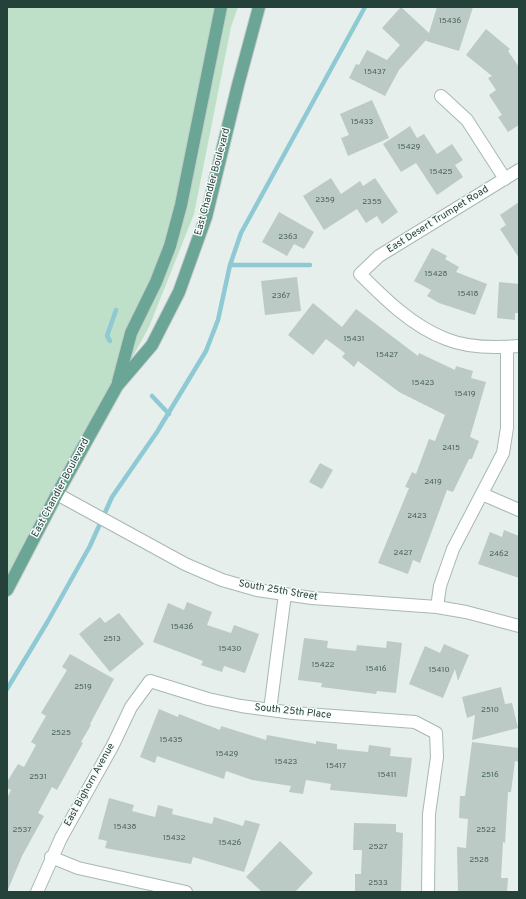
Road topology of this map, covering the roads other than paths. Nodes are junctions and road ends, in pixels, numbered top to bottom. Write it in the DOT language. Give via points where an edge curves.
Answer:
graph roads {
  1 [pos="221,7"];
  2 [pos="259,7"];
  3 [pos="441,96"];
  4 [pos="519,170"];
  5 [pos="505,179"];
  6 [pos="519,346"];
  7 [pos="507,347"];
  8 [pos="117,386"];
  9 [pos="57,494"];
  10 [pos="482,494"];
  11 [pos="519,510"];
  12 [pos="7,590"];
  13 [pos="285,594"];
  14 [pos="436,607"];
  15 [pos="519,626"];
  16 [pos="150,681"];
  17 [pos="270,710"];
  18 [pos="51,857"];
  19 [pos="37,892"];
  20 [pos="186,892"];
  21 [pos="428,892"];
  1 -- 8 [label="main road, East Chandler Boulevard" via="181,206 170,246 156,282 131,333"];
  2 -- 8 [label="main road, East Chandler Boulevard" via="206,217 179,292 152,345"];
  3 -- 5 [label="street" via="467,120"];
  4 -- 5 [label="street, East Desert Trumpet Road"];
  5 -- 7 [label="street, East Desert Trumpet Road" via="379,256 360,274 398,310 446,340 475,346"];
  6 -- 7 [label="street"];
  7 -- 10 [label="street" via="506,440 498,466"];
  8 -- 9 [label="main road, East Chandler Boulevard"];
  9 -- 12 [label="main road, East Chandler Boulevard"];
  9 -- 13 [label="street, South 25th Street" via="185,564 222,580 257,590"];
  10 -- 11 [label="street"];
  10 -- 14 [label="street" via="453,549 440,586"];
  13 -- 14 [label="street, South 25th Street"];
  13 -- 17 [label="street"];
  14 -- 15 [label="street, South 25th Street"];
  16 -- 17 [label="street, South 25th Place" via="208,699"];
  16 -- 18 [label="street, East Bighorn Avenue" via="131,707"];
  17 -- 21 [label="street, South 25th Place" via="415,722 436,733 437,757 429,814"];
  18 -- 19 [label="street, East Bighorn Avenue"];
  18 -- 20 [label="street" via="78,868"];
}
